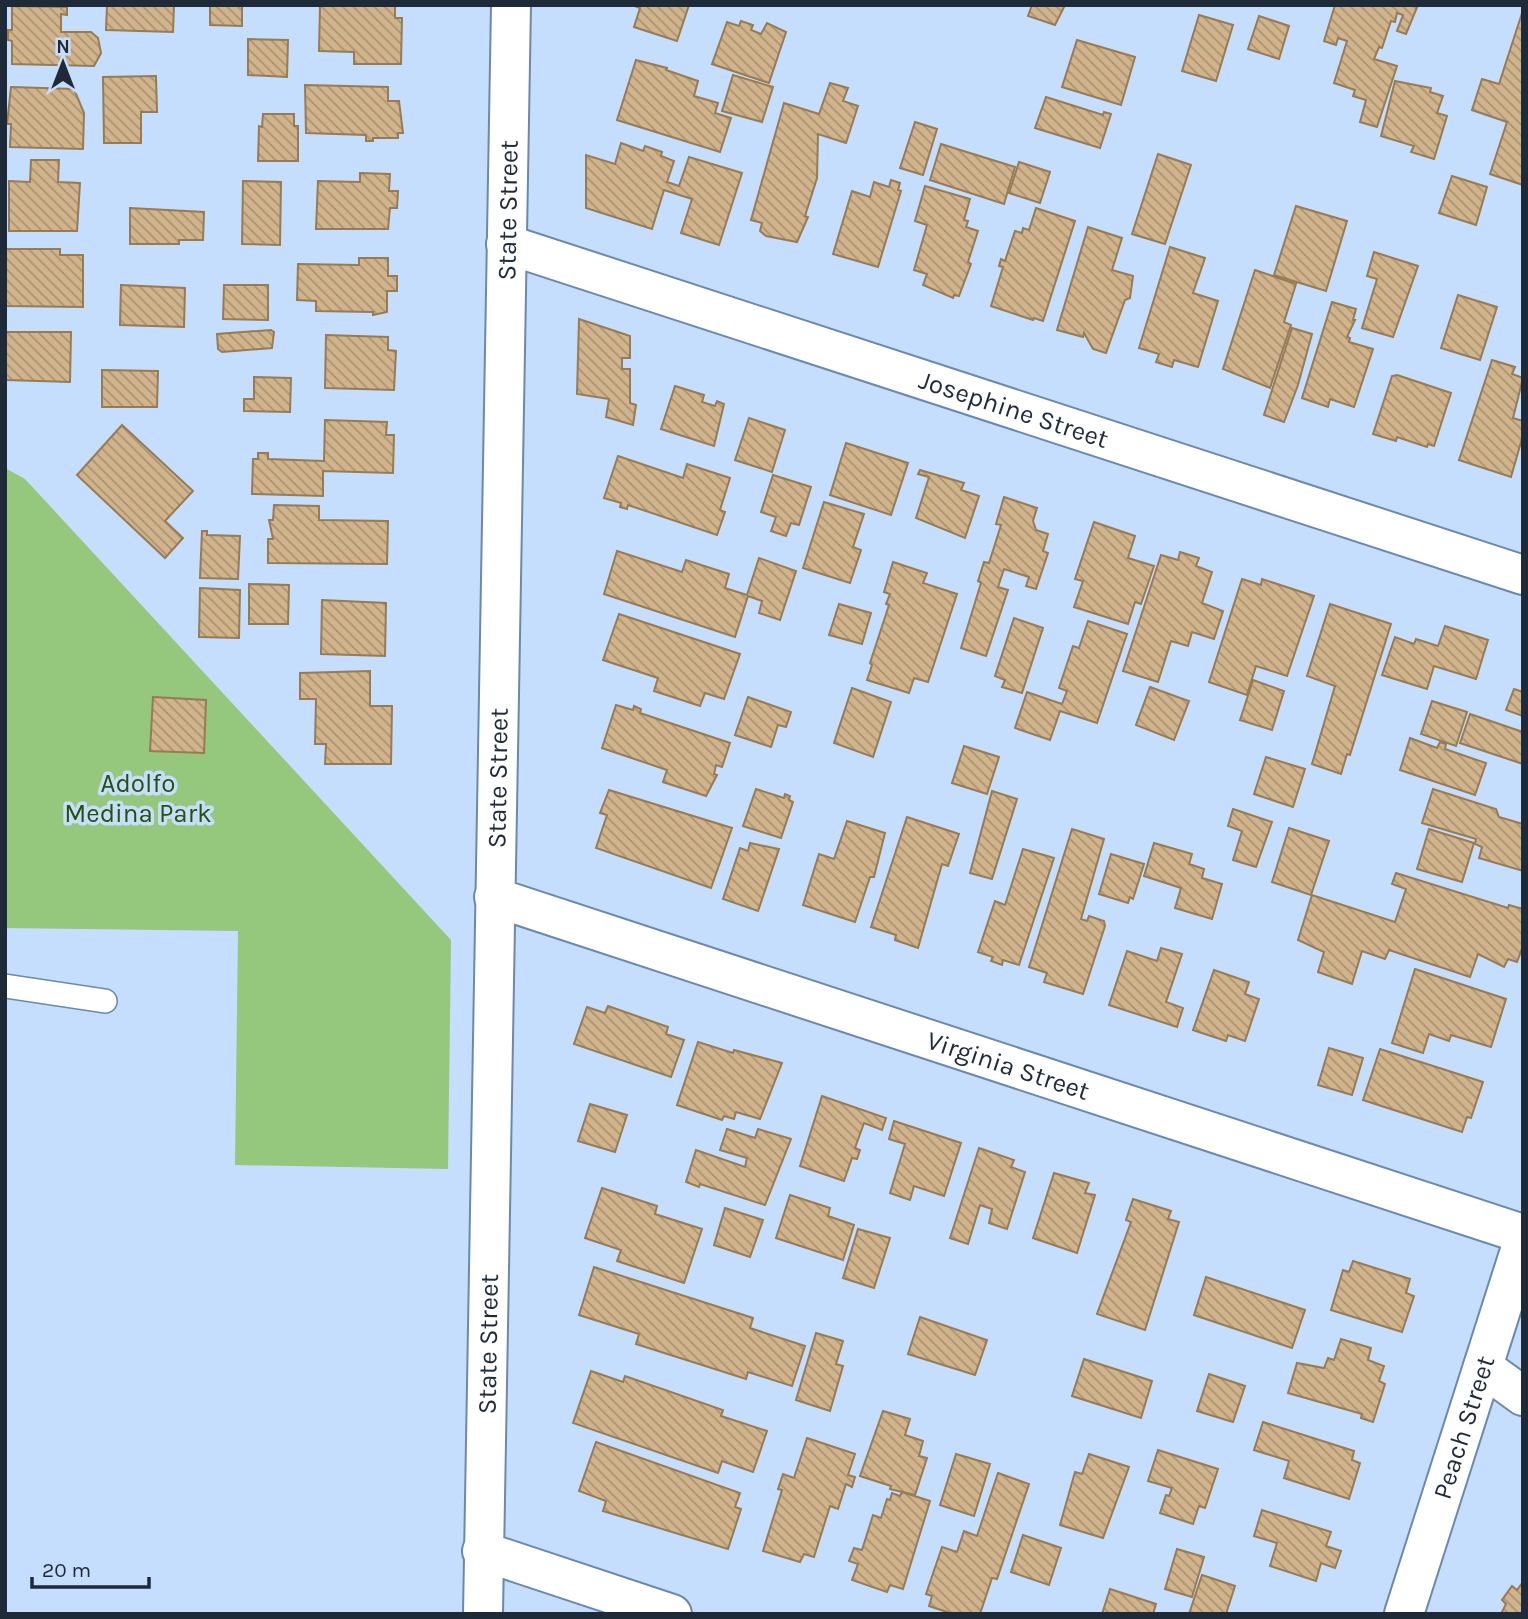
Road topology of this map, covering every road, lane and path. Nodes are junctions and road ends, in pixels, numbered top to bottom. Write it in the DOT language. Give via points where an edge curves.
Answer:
graph roads {
  1 [pos="511,5"];
  2 [pos="506,244"];
  3 [pos="1523,575"];
  4 [pos="494,897"];
  5 [pos="5,986"];
  6 [pos="105,1000"];
  7 [pos="1523,1234"];
  8 [pos="1523,1241"];
  9 [pos="1483,1367"];
  10 [pos="1523,1396"];
  11 [pos="482,1551"];
  12 [pos="483,1614"];
  13 [pos="672,1614"];
  14 [pos="1404,1614"];
  1 -- 2 [label="street, State Street"];
  2 -- 3 [label="street, Josephine Street"];
  2 -- 4 [label="street, State Street"];
  4 -- 7 [label="street, Virginia Street"];
  4 -- 11 [label="street, State Street"];
  5 -- 6 [label="lane"];
  8 -- 9 [label="street, Peach Street"];
  9 -- 10 [label="street"];
  9 -- 14 [label="street, Peach Street"];
  11 -- 12 [label="street, State Street"];
  11 -- 13 [label="street"];
}
